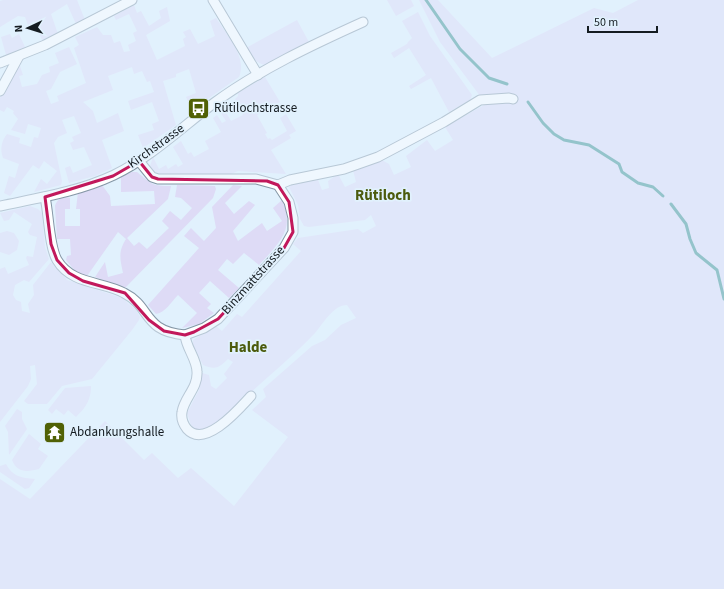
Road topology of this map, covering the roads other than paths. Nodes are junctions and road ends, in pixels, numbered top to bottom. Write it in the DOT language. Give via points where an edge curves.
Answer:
graph roads {
  1 [pos="132,0"];
  2 [pos="213,0"];
  3 [pos="362,22"];
  4 [pos="19,56"];
  5 [pos="0,62"];
  6 [pos="258,75"];
  7 [pos="0,91"];
  8 [pos="512,99"];
  9 [pos="139,161"];
  10 [pos="278,185"];
  11 [pos="45,197"];
  12 [pos="0,206"];
  13 [pos="185,335"];
  14 [pos="251,396"];
  1 -- 4 [label="street"];
  2 -- 6 [label="street"];
  3 -- 6 [label="street, Kirchstrasse"];
  4 -- 5 [label="street"];
  4 -- 7 [label="street"];
  6 -- 9 [label="street, Kirchstrasse" via="215,103"];
  8 -- 10 [label="street" via="480,100 378,157 344,169 290,180"];
  9 -- 10 [label="street" via="152,177 158,179 256,179"];
  9 -- 11 [label="street, Kirchstrasse" via="113,176"];
  10 -- 13 [label="street, Binzmattstrasse" via="289,202 293,218 292,232 284,248 218,319"];
  11 -- 12 [label="street, Kirchstrasse"];
  11 -- 13 [label="street" via="51,244 57,260 69,273 83,281 125,293 149,320 164,331"];
  13 -- 14 [label="street" via="197,372 194,388 182,412 182,421 189,431 201,435 210,433"];
}
